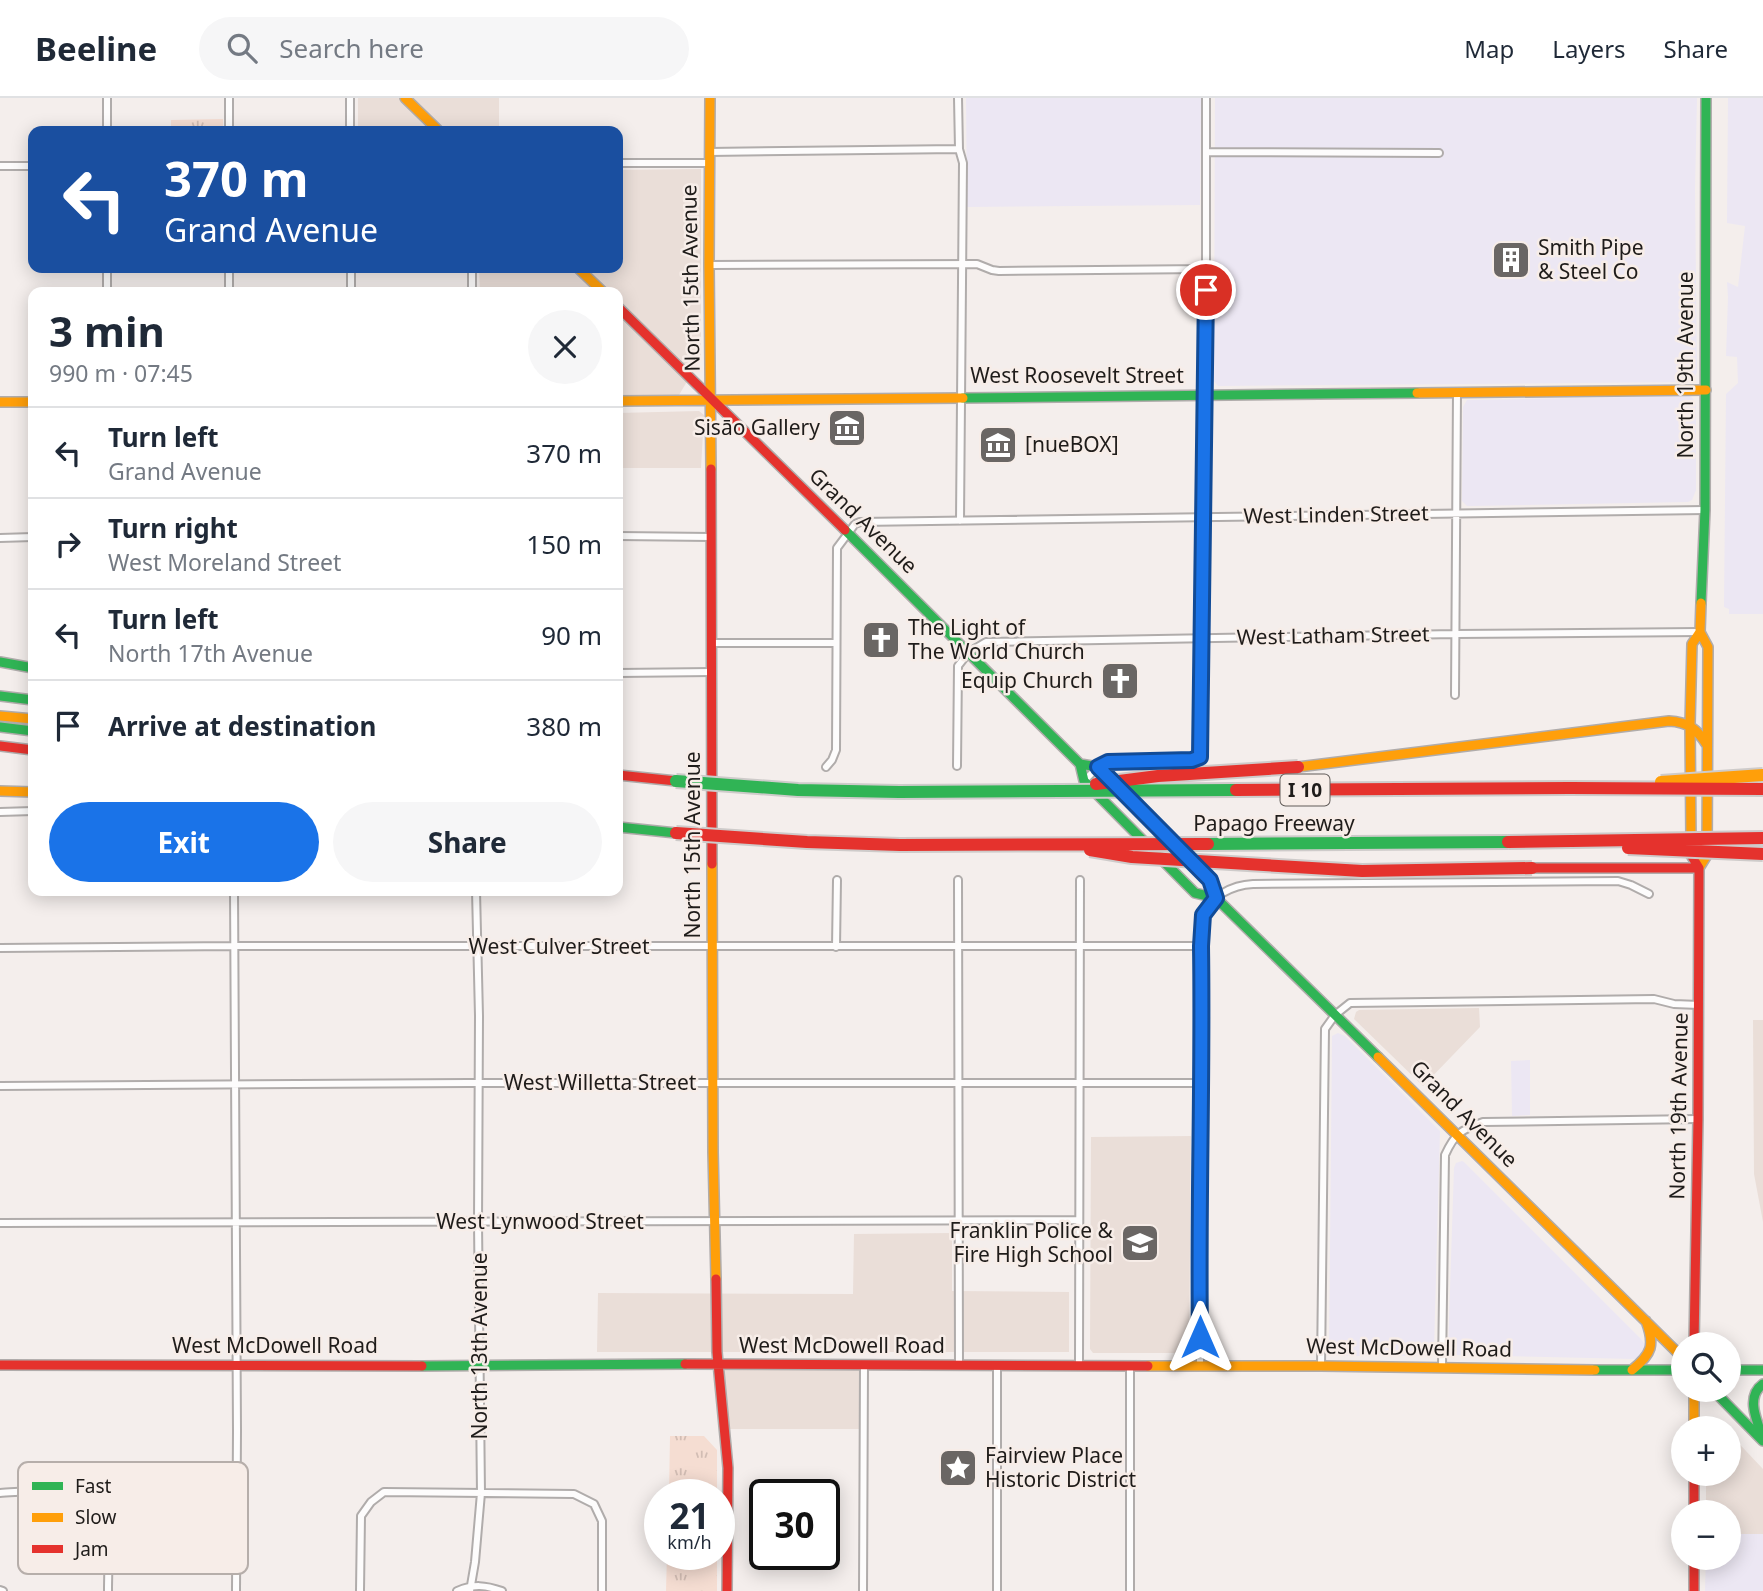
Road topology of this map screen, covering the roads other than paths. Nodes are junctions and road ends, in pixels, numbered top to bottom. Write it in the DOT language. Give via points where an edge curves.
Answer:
graph roads {
  1 [pos="107,98"];
  2 [pos="229,98"];
  3 [pos="350,98"];
  4 [pos="405,98"];
  5 [pos="710,98"];
  6 [pos="958,98"];
  7 [pos="1206,98"];
  8 [pos="1706,98"];
  9 [pos="107,126"];
  10 [pos="229,126"];
  11 [pos="350,126"];
  12 [pos="434,126"];
  13 [pos="959,149"];
  14 [pos="1206,152"];
  15 [pos="1439,153"];
  16 [pos="709,157"];
  17 [pos="623,163"];
  18 [pos="0,166"];
  19 [pos="28,166"];
  20 [pos="962,264"];
  21 [pos="709,265"];
  22 [pos="1206,268"];
  23 [pos="583,273"];
  24 [pos="598,287"];
  25 [pos="623,312"];
  26 [pos="1706,390"];
  27 [pos="1457,392"];
  28 [pos="1205,395"];
  29 [pos="961,397"];
  30 [pos="711,399"];
  31 [pos="623,401"];
  32 [pos="0,402"];
  33 [pos="28,402"];
  34 [pos="1705,510"];
  35 [pos="1456,512"];
  36 [pos="1204,517"];
  37 [pos="960,521"];
  38 [pos="847,533"];
  39 [pos="28,537"];
  40 [pos="623,537"];
  41 [pos="711,537"];
  42 [pos="0,538"];
  43 [pos="1700,632"];
  44 [pos="1455,634"];
  45 [pos="1202,639"];
  46 [pos="712,643"];
  47 [pos="836,643"];
  48 [pos="969,652"];
  49 [pos="0,662"];
  50 [pos="28,667"];
  51 [pos="712,672"];
  52 [pos="623,673"];
  53 [pos="1455,695"];
  54 [pos="0,696"];
  55 [pos="28,699"];
  56 [pos="0,716"];
  57 [pos="28,719"];
  58 [pos="1690,724"];
  59 [pos="0,727"];
  60 [pos="28,730"];
  61 [pos="1707,745"];
  62 [pos="0,746"];
  63 [pos="28,749"];
  64 [pos="1080,764"];
  65 [pos="957,766"];
  66 [pos="826,767"];
  67 [pos="1098,767"];
  68 [pos="1763,775"];
  69 [pos="623,776"];
  70 [pos="1084,780"];
  71 [pos="1570,788"];
  72 [pos="1763,789"];
  73 [pos="0,791"];
  74 [pos="1040,791"];
  75 [pos="28,792"];
  76 [pos="28,811"];
  77 [pos="0,812"];
  78 [pos="623,828"];
  79 [pos="1763,838"];
  80 [pos="1526,842"];
  81 [pos="1055,845"];
  82 [pos="1763,854"];
  83 [pos="1699,868"];
  84 [pos="837,880"];
  85 [pos="958,880"];
  86 [pos="1080,880"];
  87 [pos="1648,894"];
  88 [pos="234,896"];
  89 [pos="475,896"];
  90 [pos="1216,898"];
  91 [pos="234,946"];
  92 [pos="1201,946"];
  93 [pos="477,947"];
  94 [pos="712,947"];
  95 [pos="836,947"];
  96 [pos="958,947"];
  97 [pos="1080,947"];
  98 [pos="0,948"];
  99 [pos="1699,1005"];
  100 [pos="1335,1015"];
  101 [pos="479,1083"];
  102 [pos="713,1083"];
  103 [pos="958,1083"];
  104 [pos="1080,1083"];
  105 [pos="1201,1083"];
  106 [pos="235,1084"];
  107 [pos="0,1086"];
  108 [pos="1698,1119"];
  109 [pos="1457,1134"];
  110 [pos="958,1220"];
  111 [pos="1079,1220"];
  112 [pos="236,1221"];
  113 [pos="714,1221"];
  114 [pos="0,1223"];
  115 [pos="478,1223"];
  116 [pos="1646,1321"];
  117 [pos="1694,1332"];
  118 [pos="1671,1346"];
  119 [pos="718,1364"];
  120 [pos="0,1365"];
  121 [pos="864,1365"];
  122 [pos="236,1366"];
  123 [pos="481,1366"];
  124 [pos="959,1366"];
  125 [pos="997,1366"];
  126 [pos="1079,1366"];
  127 [pos="1130,1366"];
  128 [pos="1200,1366"];
  129 [pos="1321,1366"];
  130 [pos="1442,1367"];
  131 [pos="1671,1370"];
  132 [pos="1741,1370"];
  133 [pos="1763,1370"];
  134 [pos="1631,1371"];
  135 [pos="1763,1384"];
  136 [pos="1725,1402"];
  137 [pos="1763,1440"];
  138 [pos="237,1462"];
  139 [pos="18,1492"];
  140 [pos="0,1493"];
  141 [pos="481,1493"];
  142 [pos="1694,1570"];
  143 [pos="471,1588"];
  144 [pos="360,1591"];
  145 [pos="457,1591"];
  146 [pos="502,1591"];
  147 [pos="603,1591"];
  148 [pos="727,1591"];
  149 [pos="863,1591"];
  150 [pos="997,1591"];
  151 [pos="1130,1591"];
  152 [pos="1694,1591"];
  1 -- 9 [label="street"];
  2 -- 10 [label="street"];
  3 -- 11 [label="street"];
  4 -- 12 [label="main road"];
  5 -- 16 [label="main road, North 15th Avenue"];
  6 -- 13 [label="street"];
  7 -- 14 [label="street"];
  8 -- 26 [label="main road, North 19th Avenue"];
  13 -- 16 [label="street"];
  13 -- 20 [label="street" via="964,163"];
  14 -- 15 [label="street"];
  14 -- 22 [label="street"];
  16 -- 17 [label="street"];
  16 -- 21 [label="main road, North 15th Avenue"];
  18 -- 19 [label="street"];
  20 -- 21 [label="street"];
  20 -- 22 [label="street" via="999,271"];
  20 -- 29 [label="street"];
  21 -- 30 [label="main road, North 15th Avenue"];
  22 -- 28 [label="street"];
  23 -- 24 [label="main road"];
  25 -- 30 [label="main road, Grand Avenue"];
  26 -- 27 [label="main road, West Roosevelt Street"];
  26 -- 34 [label="main road, North 19th Avenue"];
  27 -- 28 [label="main road, West Roosevelt Street"];
  27 -- 35 [label="street"];
  28 -- 29 [label="main road, West Roosevelt Street"];
  28 -- 36 [label="street"];
  29 -- 30 [label="main road, West Roosevelt Street"];
  29 -- 37 [label="street"];
  30 -- 31 [label="main road, West Roosevelt Street"];
  30 -- 38 [label="main road, Grand Avenue"];
  30 -- 41 [label="main road, North 15th Avenue"];
  32 -- 33 [label="main road"];
  34 -- 35 [label="street, West Linden Street"];
  34 -- 43 [label="main road, North 19th Avenue"];
  35 -- 36 [label="street, West Linden Street"];
  35 -- 44 [label="street"];
  36 -- 37 [label="street, West Linden Street"];
  36 -- 45 [label="street"];
  37 -- 38 [label="street, West Linden Street" via="860,522"];
  38 -- 47 [label="street" via="837,548"];
  38 -- 48 [label="main road, Grand Avenue"];
  39 -- 42 [label="street"];
  40 -- 41 [label="street"];
  41 -- 46 [label="main road, North 15th Avenue"];
  43 -- 44 [label="street, West Latham Street"];
  43 -- 58 [label="main road, North 19th Avenue" via="1692,644"];
  43 -- 61 [label="main road, North 19th Avenue" via="1708,648"];
  44 -- 45 [label="street, West Latham Street"];
  44 -- 53 [label="street"];
  45 -- 48 [label="street, West Latham Street" via="986,642"];
  45 -- 67 [label="street" via="1200,757 1108,762"];
  46 -- 47 [label="street"];
  46 -- 51 [label="main road, North 15th Avenue"];
  47 -- 66 [label="street" via="836,750"];
  48 -- 64 [label="main road, Grand Avenue"];
  48 -- 65 [label="street" via="958,666"];
  49 -- 50 [label="main road"];
  51 -- 52 [label="street"];
  51 -- 94 [label="main road, North 15th Avenue"];
  54 -- 55 [label="main road"];
  56 -- 57 [label="main road"];
  58 -- 61 [label="main road"];
  58 -- 74 [label="main road, bridge" via="1669,721 1395,757 1157,776"];
  58 -- 83 [label="main road, North 19th Avenue" via="1691,855"];
  59 -- 60 [label="main road"];
  61 -- 83 [label="main road, North 19th Avenue" via="1707,855"];
  62 -- 63 [label="main road"];
  64 -- 67 [label="main road"];
  64 -- 70 [label="main road"];
  67 -- 70 [label="street"];
  67 -- 90 [label="main road, Grand Avenue" via="1210,880"];
  68 -- 71 [label="main road, bridge"];
  69 -- 74 [label="main road, Papago Freeway / I 10, bridge" via="766,788"];
  70 -- 90 [label="main road, Grand Avenue" via="1195,893"];
  71 -- 72 [label="main road, Papago Freeway / I 10, bridge"];
  71 -- 74 [label="main road, Papago Freeway / I 10, bridge"];
  73 -- 75 [label="main road"];
  76 -- 77 [label="street"];
  78 -- 81 [label="main road, Papago Freeway, bridge" via="848,844"];
  79 -- 80 [label="main road, Papago Freeway, bridge"];
  80 -- 81 [label="main road, Papago Freeway, bridge"];
  80 -- 82 [label="main road, bridge"];
  81 -- 83 [label="main road, bridge" via="1132,857 1362,871"];
  83 -- 99 [label="main road, North 19th Avenue"];
  84 -- 95 [label="street"];
  85 -- 96 [label="street"];
  86 -- 97 [label="street"];
  87 -- 90 [label="street" via="1618,881 1239,884"];
  88 -- 91 [label="street"];
  89 -- 93 [label="street, North 13th Avenue"];
  90 -- 92 [label="street" via="1203,915"];
  90 -- 100 [label="main road, Grand Avenue"];
  91 -- 93 [label="street, West Culver Street"];
  91 -- 98 [label="street, West Culver Street"];
  91 -- 106 [label="street"];
  92 -- 97 [label="street, West Culver Street"];
  92 -- 105 [label="street"];
  93 -- 94 [label="street, West Culver Street"];
  93 -- 101 [label="street, North 13th Avenue"];
  94 -- 95 [label="street, West Culver Street"];
  94 -- 102 [label="main road, North 15th Avenue"];
  95 -- 96 [label="street, West Culver Street"];
  96 -- 97 [label="street, West Culver Street"];
  96 -- 103 [label="street"];
  97 -- 104 [label="street"];
  99 -- 100 [label="street" via="1654,999 1350,1003"];
  99 -- 108 [label="main road, North 19th Avenue"];
  100 -- 109 [label="main road, Grand Avenue"];
  100 -- 129 [label="street" via="1325,1029"];
  101 -- 102 [label="street, West Willetta Street"];
  101 -- 106 [label="street, West Willetta Street"];
  101 -- 115 [label="street, North 13th Avenue"];
  102 -- 103 [label="street, West Willetta Street"];
  102 -- 113 [label="main road, North 15th Avenue"];
  103 -- 104 [label="street, West Willetta Street"];
  103 -- 110 [label="street"];
  104 -- 105 [label="street, West Willetta Street"];
  104 -- 111 [label="street"];
  105 -- 128 [label="street"];
  106 -- 107 [label="street, West Willetta Street"];
  106 -- 112 [label="street"];
  108 -- 109 [label="street" via="1483,1122"];
  108 -- 117 [label="main road, North 19th Avenue"];
  109 -- 116 [label="main road, Grand Avenue"];
  109 -- 130 [label="street" via="1445,1155"];
  110 -- 111 [label="street, West Lynwood Street"];
  110 -- 113 [label="street, West Lynwood Street"];
  110 -- 124 [label="street"];
  111 -- 126 [label="street"];
  112 -- 114 [label="street, West Lynwood Street"];
  112 -- 115 [label="street, West Lynwood Street"];
  112 -- 122 [label="street"];
  113 -- 115 [label="street, West Lynwood Street"];
  113 -- 119 [label="main road, North 15th Avenue"];
  115 -- 123 [label="street, North 13th Avenue"];
  116 -- 118 [label="main road, Grand Avenue"];
  116 -- 134 [label="main road" via="1651,1351"];
  119 -- 121 [label="main road, West McDowell Road"];
  119 -- 123 [label="main road, West McDowell Road"];
  119 -- 148 [label="main road, North 15th Avenue" via="728,1468"];
  120 -- 122 [label="main road, West McDowell Road"];
  121 -- 124 [label="main road, West McDowell Road"];
  121 -- 149 [label="street"];
  122 -- 123 [label="main road, West McDowell Road"];
  122 -- 138 [label="street"];
  123 -- 141 [label="street, North 13th Avenue"];
  124 -- 125 [label="main road, West McDowell Road"];
  125 -- 126 [label="main road, West McDowell Road"];
  125 -- 150 [label="street"];
  126 -- 127 [label="main road, West McDowell Road"];
  127 -- 128 [label="main road, West McDowell Road"];
  127 -- 151 [label="street"];
  128 -- 129 [label="main road, West McDowell Road"];
  129 -- 130 [label="main road, West McDowell Road"];
  130 -- 134 [label="main road, West McDowell Road"];
  131 -- 134 [label="main road, West McDowell Road"];
  132 -- 133 [label="main road"];
  135 -- 137 [label="main road" via="1754,1393 1754,1401"];
  136 -- 137 [label="main road"];
  139 -- 140 [label="street"];
  141 -- 143 [label="street, North 13th Avenue"];
  141 -- 144 [label="street" via="384,1492 371,1502 361,1516"];
  141 -- 147 [label="street" via="574,1493 594,1504 602,1521"];
  142 -- 152 [label="main road"];
  143 -- 145 [label="street"];
  143 -- 146 [label="street" via="487,1585"];
}
